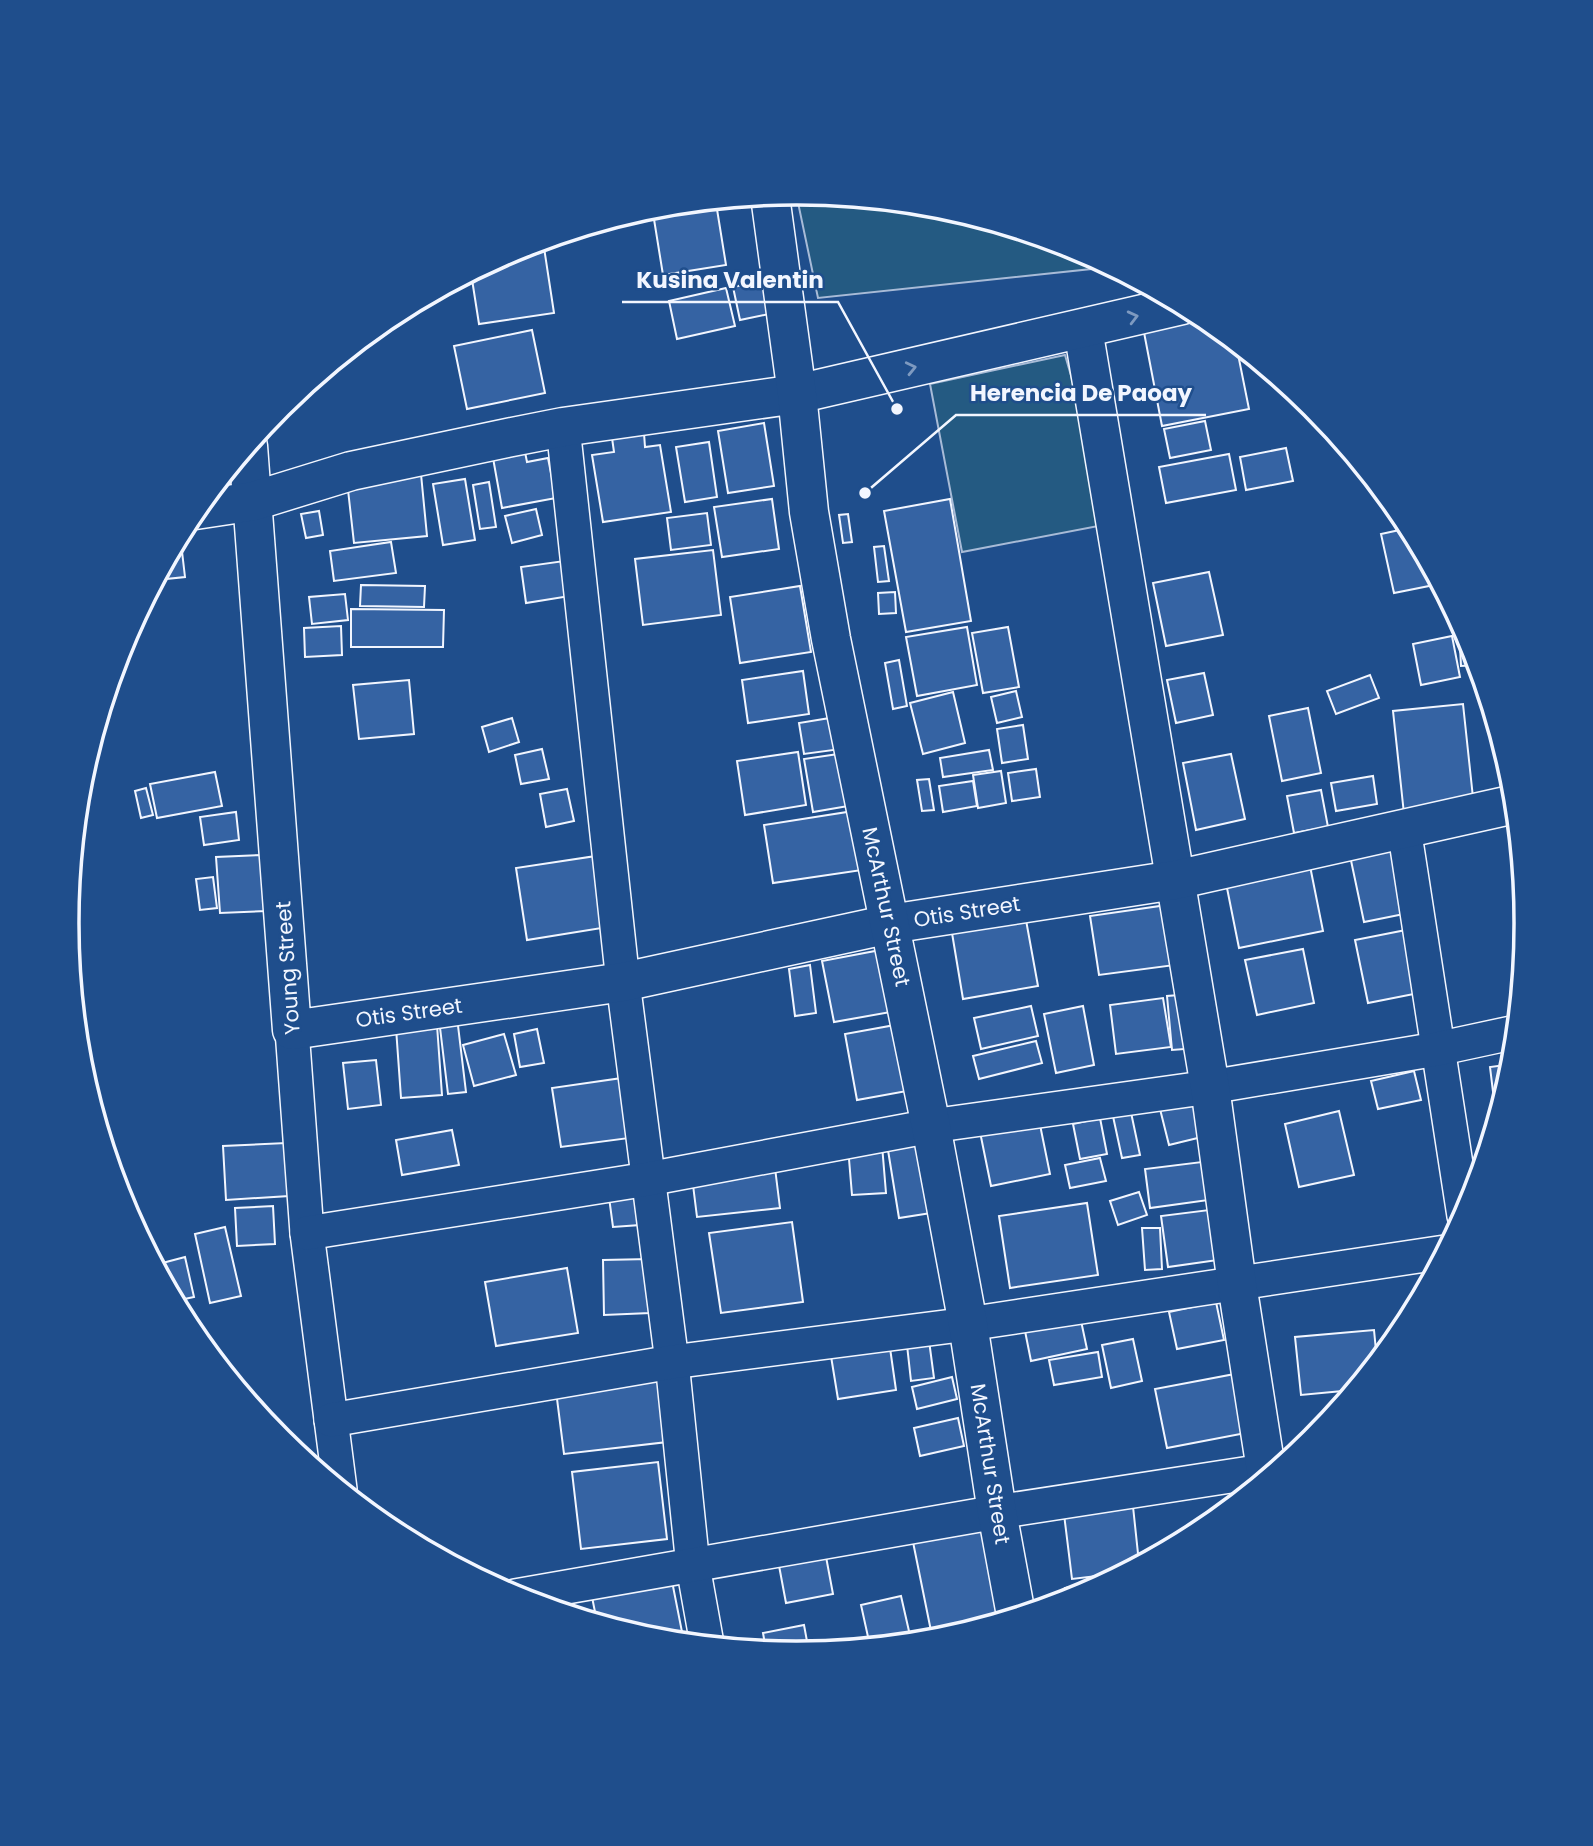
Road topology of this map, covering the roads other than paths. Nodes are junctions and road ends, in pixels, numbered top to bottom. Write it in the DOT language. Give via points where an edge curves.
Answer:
graph roads {
  1 [pos="771,206"];
  2 [pos="1167,309"];
  3 [pos="1083,329"];
  4 [pos="797,394"];
  5 [pos="563,427"];
  6 [pos="249,459"];
  7 [pos="254,501"];
  8 [pos="212,507"];
  9 [pos="1504,806"];
  10 [pos="1404,828"];
  11 [pos="1175,880"];
  12 [pos="890,924"];
  13 [pos="623,982"];
  14 [pos="292,1030"];
  15 [pos="1505,1034"];
  16 [pos="1437,1049"];
  17 [pos="1210,1087"];
  18 [pos="931,1126"];
  19 [pos="648,1179"];
  20 [pos="1461,1196"];
  21 [pos="307,1233"];
  22 [pos="1433,1254"];
  23 [pos="1237,1284"];
  24 [pos="968,1324"];
  25 [pos="672,1362"];
  26 [pos="331,1420"];
  27 [pos="1269,1464"];
  28 [pos="1256,1474"];
  29 [pos="338,1475"];
  30 [pos="997,1512"];
  31 [pos="693,1566"];
  32 [pos="538,1592"];
  33 [pos="1014,1607"];
  34 [pos="705,1635"];
  1 -- 4 [label="street, McArthur Street"];
  3 -- 2 [label="street, one-way"];
  4 -- 3 [label="street, one-way"];
  3 -- 11 [label="street"];
  4 -- 5 [label="street"];
  4 -- 12 [label="street, McArthur Street" via="808,512"];
  5 -- 7 [label="street" via="351,471"];
  5 -- 13 [label="street"];
  6 -- 7 [label="street, Young Street"];
  7 -- 8 [label="street"];
  7 -- 14 [label="street, Young Street"];
  9 -- 10 [label="street, Otis Street"];
  10 -- 11 [label="street, Otis Street"];
  10 -- 16 [label="street"];
  11 -- 12 [label="street, Otis Street"];
  11 -- 17 [label="street"];
  12 -- 13 [label="street, Otis Street"];
  12 -- 18 [label="street, McArthur Street"];
  13 -- 14 [label="street, Otis Street"];
  13 -- 19 [label="street"];
  14 -- 21 [label="street, Young Street"];
  15 -- 16 [label="street"];
  16 -- 17 [label="street"];
  16 -- 20 [label="street"];
  17 -- 18 [label="street"];
  17 -- 23 [label="street"];
  18 -- 19 [label="street"];
  18 -- 24 [label="street, McArthur Street"];
  19 -- 21 [label="street"];
  19 -- 25 [label="street"];
  21 -- 26 [label="street, Young Street"];
  22 -- 23 [label="street"];
  23 -- 24 [label="street"];
  23 -- 27 [label="street"];
  24 -- 25 [label="street"];
  24 -- 30 [label="street, McArthur Street"];
  25 -- 26 [label="street"];
  25 -- 31 [label="street"];
  26 -- 29 [label="street, Young Street"];
  28 -- 30 [label="street"];
  30 -- 31 [label="street"];
  30 -- 33 [label="street, McArthur Street"];
  31 -- 32 [label="street"];
  31 -- 34 [label="street"];
}
